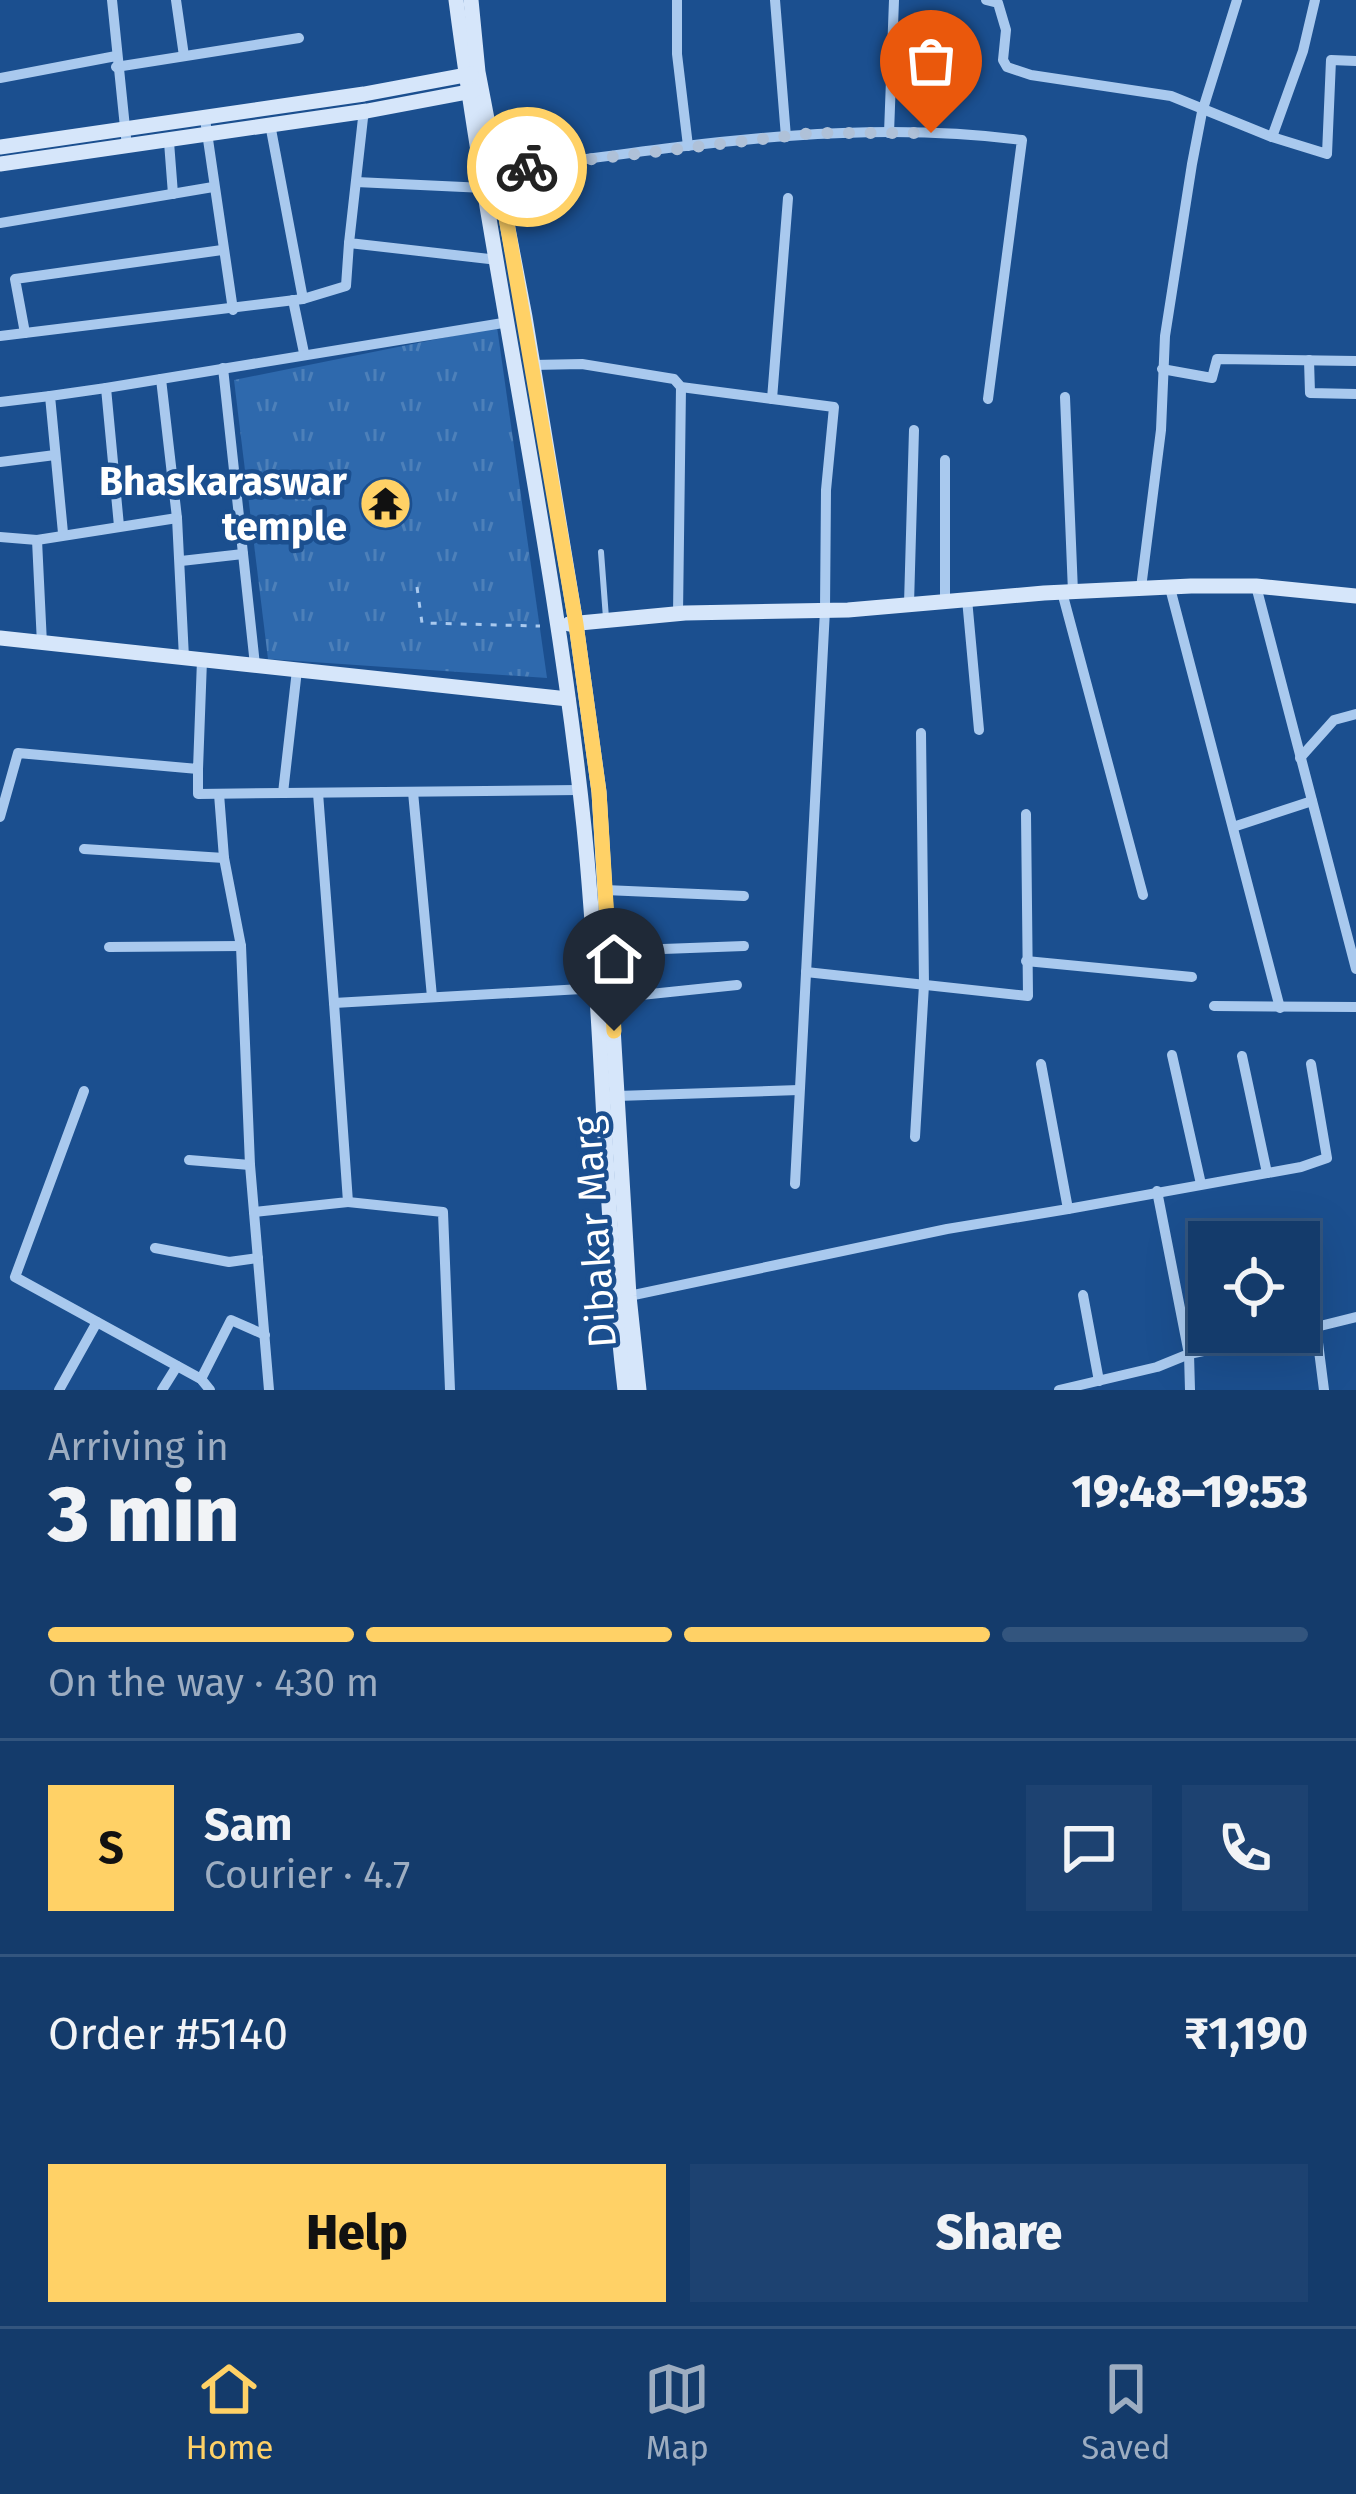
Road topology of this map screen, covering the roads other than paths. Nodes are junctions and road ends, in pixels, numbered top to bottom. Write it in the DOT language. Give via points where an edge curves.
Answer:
graph roads {
  1 [pos="112,0"];
  2 [pos="176,0"];
  3 [pos="455,0"];
  4 [pos="471,0"];
  5 [pos="677,0"];
  6 [pos="775,0"];
  7 [pos="894,0"];
  8 [pos="986,0"];
  9 [pos="1238,0"];
  10 [pos="1315,0"];
  11 [pos="299,38"];
  12 [pos="184,56"];
  13 [pos="116,61"];
  14 [pos="1356,61"];
  15 [pos="0,78"];
  16 [pos="473,82"];
  17 [pos="364,103"];
  18 [pos="1202,112"];
  19 [pos="268,116"];
  20 [pos="206,127"];
  21 [pos="124,128"];
  22 [pos="889,133"];
  23 [pos="786,137"];
  24 [pos="1272,137"];
  25 [pos="169,142"];
  26 [pos="688,146"];
  27 [pos="0,147"];
  28 [pos="127,147"];
  29 [pos="0,164"];
  30 [pos="498,171"];
  31 [pos="356,182"];
  32 [pos="213,187"];
  33 [pos="485,188"];
  34 [pos="173,194"];
  35 [pos="788,198"];
  36 [pos="0,223"];
  37 [pos="349,243"];
  38 [pos="222,250"];
  39 [pos="498,260"];
  40 [pos="298,300"];
  41 [pos="233,310"];
  42 [pos="509,322"];
  43 [pos="25,333"];
  44 [pos="0,336"];
  45 [pos="304,353"];
  46 [pos="1309,360"];
  47 [pos="1356,361"];
  48 [pos="533,364"];
  49 [pos="224,368"];
  50 [pos="1162,369"];
  51 [pos="161,379"];
  52 [pos="681,386"];
  53 [pos="106,388"];
  54 [pos="1356,394"];
  55 [pos="50,396"];
  56 [pos="1065,397"];
  57 [pos="772,399"];
  58 [pos="988,400"];
  59 [pos="0,402"];
  60 [pos="914,430"];
  61 [pos="56,455"];
  62 [pos="945,460"];
  63 [pos="0,462"];
  64 [pos="177,518"];
  65 [pos="118,526"];
  66 [pos="63,533"];
  67 [pos="0,537"];
  68 [pos="37,540"];
  69 [pos="601,552"];
  70 [pos="243,554"];
  71 [pos="181,561"];
  72 [pos="1256,586"];
  73 [pos="1141,588"];
  74 [pos="1170,588"];
  75 [pos="1068,592"];
  76 [pos="1356,596"];
  77 [pos="967,599"];
  78 [pos="945,601"];
  79 [pos="909,604"];
  80 [pos="825,610"];
  81 [pos="678,614"];
  82 [pos="607,621"];
  83 [pos="567,624"];
  84 [pos="0,638"];
  85 [pos="42,644"];
  86 [pos="184,658"];
  87 [pos="202,660"];
  88 [pos="256,665"];
  89 [pos="297,670"];
  90 [pos="568,699"];
  91 [pos="1356,714"];
  92 [pos="979,730"];
  93 [pos="921,733"];
  94 [pos="0,750"];
  95 [pos="18,753"];
  96 [pos="1300,758"];
  97 [pos="197,769"];
  98 [pos="579,790"];
  99 [pos="412,792"];
  100 [pos="283,793"];
  101 [pos="318,793"];
  102 [pos="219,794"];
  103 [pos="1312,801"];
  104 [pos="1026,814"];
  105 [pos="0,817"];
  106 [pos="1233,827"];
  107 [pos="84,849"];
  108 [pos="224,858"];
  109 [pos="605,890"];
  110 [pos="1143,895"];
  111 [pos="744,896"];
  112 [pos="109,946"];
  113 [pos="242,946"];
  114 [pos="744,946"];
  115 [pos="609,951"];
  116 [pos="1026,961"];
  117 [pos="1356,969"];
  118 [pos="806,971"];
  119 [pos="1192,977"];
  120 [pos="924,985"];
  121 [pos="737,986"];
  122 [pos="606,991"];
  123 [pos="432,997"];
  124 [pos="334,1003"];
  125 [pos="1214,1006"];
  126 [pos="1356,1006"];
  127 [pos="1280,1008"];
  128 [pos="1172,1055"];
  129 [pos="1242,1056"];
  130 [pos="1041,1064"];
  131 [pos="1311,1064"];
  132 [pos="799,1090"];
  133 [pos="84,1091"];
  134 [pos="617,1096"];
  135 [pos="915,1137"];
  136 [pos="189,1160"];
  137 [pos="250,1165"];
  138 [pos="1267,1173"];
  139 [pos="796,1184"];
  140 [pos="1201,1184"];
  141 [pos="1157,1191"];
  142 [pos="348,1202"];
  143 [pos="1068,1209"];
  144 [pos="254,1212"];
  145 [pos="154,1248"];
  146 [pos="258,1258"];
  147 [pos="1083,1295"];
  148 [pos="629,1296"];
  149 [pos="1356,1318"];
  150 [pos="97,1322"];
  151 [pos="1320,1327"];
  152 [pos="265,1335"];
  153 [pos="1194,1353"];
  154 [pos="1319,1353"];
  155 [pos="1189,1354"];
  156 [pos="177,1366"];
  157 [pos="201,1379"];
  158 [pos="1099,1381"];
  159 [pos="59,1390"];
  160 [pos="162,1390"];
  161 [pos="210,1390"];
  162 [pos="269,1390"];
  163 [pos="451,1390"];
  164 [pos="625,1390"];
  165 [pos="639,1390"];
  166 [pos="1059,1390"];
  167 [pos="1190,1390"];
  168 [pos="1324,1390"];
  1 -- 13 [label="street"];
  2 -- 12 [label="street"];
  3 -- 16 [label="main road, Dibakar Marg"];
  4 -- 16 [label="main road, Dibakar Marg"];
  5 -- 26 [label="street"];
  6 -- 23 [label="street"];
  7 -- 22 [label="street"];
  8 -- 18 [label="street" via="998,3 1007,67 1171,96"];
  9 -- 18 [label="street"];
  10 -- 24 [label="street"];
  11 -- 12 [label="street"];
  12 -- 13 [label="street"];
  13 -- 15 [label="street"];
  13 -- 21 [label="street"];
  14 -- 24 [label="street" via="1331,60 1328,154"];
  16 -- 17 [label="main road"];
  16 -- 30 [label="main road, Dibakar Marg"];
  16 -- 33 [label="main road, Dibakar Marg"];
  17 -- 19 [label="main road"];
  17 -- 31 [label="street"];
  18 -- 24 [label="street"];
  18 -- 50 [label="street"];
  19 -- 20 [label="main road"];
  19 -- 40 [label="street"];
  20 -- 21 [label="main road"];
  20 -- 25 [label="main road"];
  20 -- 32 [label="street"];
  21 -- 27 [label="main road"];
  21 -- 28 [label="street"];
  22 -- 23 [label="street"];
  22 -- 58 [label="street" via="1022,140"];
  23 -- 26 [label="street"];
  25 -- 28 [label="main road"];
  25 -- 34 [label="street"];
  26 -- 30 [label="street"];
  28 -- 29 [label="main road"];
  30 -- 48 [label="main road, Dibakar Marg"];
  31 -- 33 [label="street"];
  31 -- 37 [label="street"];
  32 -- 34 [label="street"];
  32 -- 38 [label="street"];
  33 -- 39 [label="main road, Dibakar Marg"];
  34 -- 36 [label="street"];
  35 -- 57 [label="street"];
  37 -- 39 [label="street"];
  37 -- 40 [label="street" via="346,286"];
  38 -- 41 [label="street"];
  38 -- 43 [label="street" via="15,279"];
  39 -- 42 [label="main road, Dibakar Marg"];
  40 -- 41 [label="street"];
  40 -- 45 [label="street"];
  41 -- 43 [label="street"];
  42 -- 45 [label="street"];
  42 -- 83 [label="main road, Dibakar Marg"];
  43 -- 44 [label="street"];
  45 -- 49 [label="street"];
  46 -- 47 [label="street"];
  46 -- 50 [label="street" via="1217,359 1212,378"];
  46 -- 54 [label="street" via="1310,393"];
  48 -- 52 [label="street" via="582,364"];
  48 -- 83 [label="main road, Dibakar Marg"];
  49 -- 51 [label="street"];
  49 -- 70 [label="street"];
  50 -- 73 [label="street"];
  51 -- 53 [label="street"];
  51 -- 64 [label="street"];
  52 -- 57 [label="street"];
  52 -- 81 [label="street"];
  53 -- 55 [label="street"];
  53 -- 65 [label="street"];
  55 -- 59 [label="street"];
  55 -- 61 [label="street"];
  56 -- 75 [label="street"];
  57 -- 80 [label="street" via="834,407"];
  60 -- 79 [label="street"];
  61 -- 63 [label="street"];
  61 -- 66 [label="street"];
  62 -- 78 [label="street"];
  64 -- 65 [label="street"];
  64 -- 71 [label="street"];
  65 -- 66 [label="street"];
  66 -- 68 [label="street"];
  67 -- 68 [label="street"];
  68 -- 85 [label="street"];
  69 -- 82 [label="lane"];
  70 -- 71 [label="street"];
  70 -- 88 [label="street"];
  71 -- 86 [label="street"];
  72 -- 74 [label="main road"];
  72 -- 76 [label="main road"];
  72 -- 96 [label="street"];
  73 -- 74 [label="main road"];
  73 -- 75 [label="main road"];
  74 -- 106 [label="street"];
  75 -- 77 [label="main road"];
  75 -- 110 [label="street"];
  77 -- 78 [label="main road"];
  77 -- 92 [label="street"];
  78 -- 79 [label="main road"];
  79 -- 80 [label="main road"];
  80 -- 81 [label="main road"];
  80 -- 118 [label="street"];
  81 -- 82 [label="main road"];
  82 -- 83 [label="main road"];
  83 -- 90 [label="main road, Dibakar Marg"];
  83 -- 109 [label="main road, Dibakar Marg" via="599,792"];
  84 -- 85 [label="main road"];
  85 -- 86 [label="main road"];
  86 -- 87 [label="main road"];
  87 -- 88 [label="main road"];
  87 -- 97 [label="street"];
  88 -- 89 [label="main road"];
  89 -- 90 [label="main road"];
  89 -- 100 [label="street"];
  90 -- 98 [label="main road, Dibakar Marg"];
  91 -- 96 [label="street" via="1334,720"];
  93 -- 120 [label="street"];
  94 -- 95 [label="street"];
  95 -- 97 [label="street"];
  95 -- 105 [label="street"];
  96 -- 103 [label="street"];
  97 -- 102 [label="street" via="198,794"];
  98 -- 99 [label="street"];
  98 -- 122 [label="main road, Dibakar Marg"];
  99 -- 101 [label="street"];
  99 -- 123 [label="street"];
  100 -- 101 [label="street"];
  100 -- 102 [label="street"];
  101 -- 124 [label="street"];
  102 -- 108 [label="street"];
  103 -- 106 [label="street"];
  103 -- 117 [label="street"];
  104 -- 116 [label="street"];
  106 -- 127 [label="street"];
  107 -- 108 [label="street"];
  108 -- 113 [label="street"];
  109 -- 111 [label="street"];
  109 -- 115 [label="main road, Dibakar Marg"];
  112 -- 113 [label="street"];
  113 -- 137 [label="street"];
  114 -- 115 [label="street"];
  115 -- 122 [label="main road, Dibakar Marg"];
  116 -- 119 [label="street"];
  116 -- 120 [label="street" via="1028,996"];
  118 -- 120 [label="street"];
  118 -- 132 [label="street"];
  120 -- 135 [label="street"];
  121 -- 122 [label="street"];
  122 -- 123 [label="street"];
  122 -- 134 [label="main road, Dibakar Marg"];
  122 -- 164 [label="main road, Dibakar Marg"];
  123 -- 124 [label="street"];
  124 -- 142 [label="street"];
  125 -- 127 [label="street"];
  126 -- 127 [label="street"];
  128 -- 140 [label="street"];
  129 -- 138 [label="street"];
  130 -- 143 [label="street"];
  131 -- 138 [label="street" via="1327,1159"];
  132 -- 134 [label="street"];
  132 -- 139 [label="street"];
  133 -- 150 [label="street" via="15,1277"];
  134 -- 148 [label="main road, Dibakar Marg"];
  136 -- 137 [label="street"];
  137 -- 144 [label="street"];
  138 -- 140 [label="street"];
  140 -- 141 [label="street"];
  141 -- 143 [label="street"];
  141 -- 155 [label="street"];
  142 -- 144 [label="street"];
  142 -- 163 [label="street" via="443,1212"];
  143 -- 148 [label="street"];
  144 -- 146 [label="street"];
  145 -- 146 [label="street" via="229,1262"];
  146 -- 152 [label="street"];
  147 -- 158 [label="street"];
  148 -- 165 [label="main road, Dibakar Marg"];
  149 -- 151 [label="street"];
  150 -- 156 [label="street"];
  150 -- 159 [label="street"];
  152 -- 157 [label="street" via="231,1320"];
  152 -- 162 [label="street"];
  153 -- 155 [label="street"];
  154 -- 168 [label="street"];
  155 -- 158 [label="street"];
  155 -- 167 [label="street"];
  156 -- 157 [label="street"];
  156 -- 160 [label="street"];
  157 -- 161 [label="street"];
  158 -- 166 [label="street"];
}
